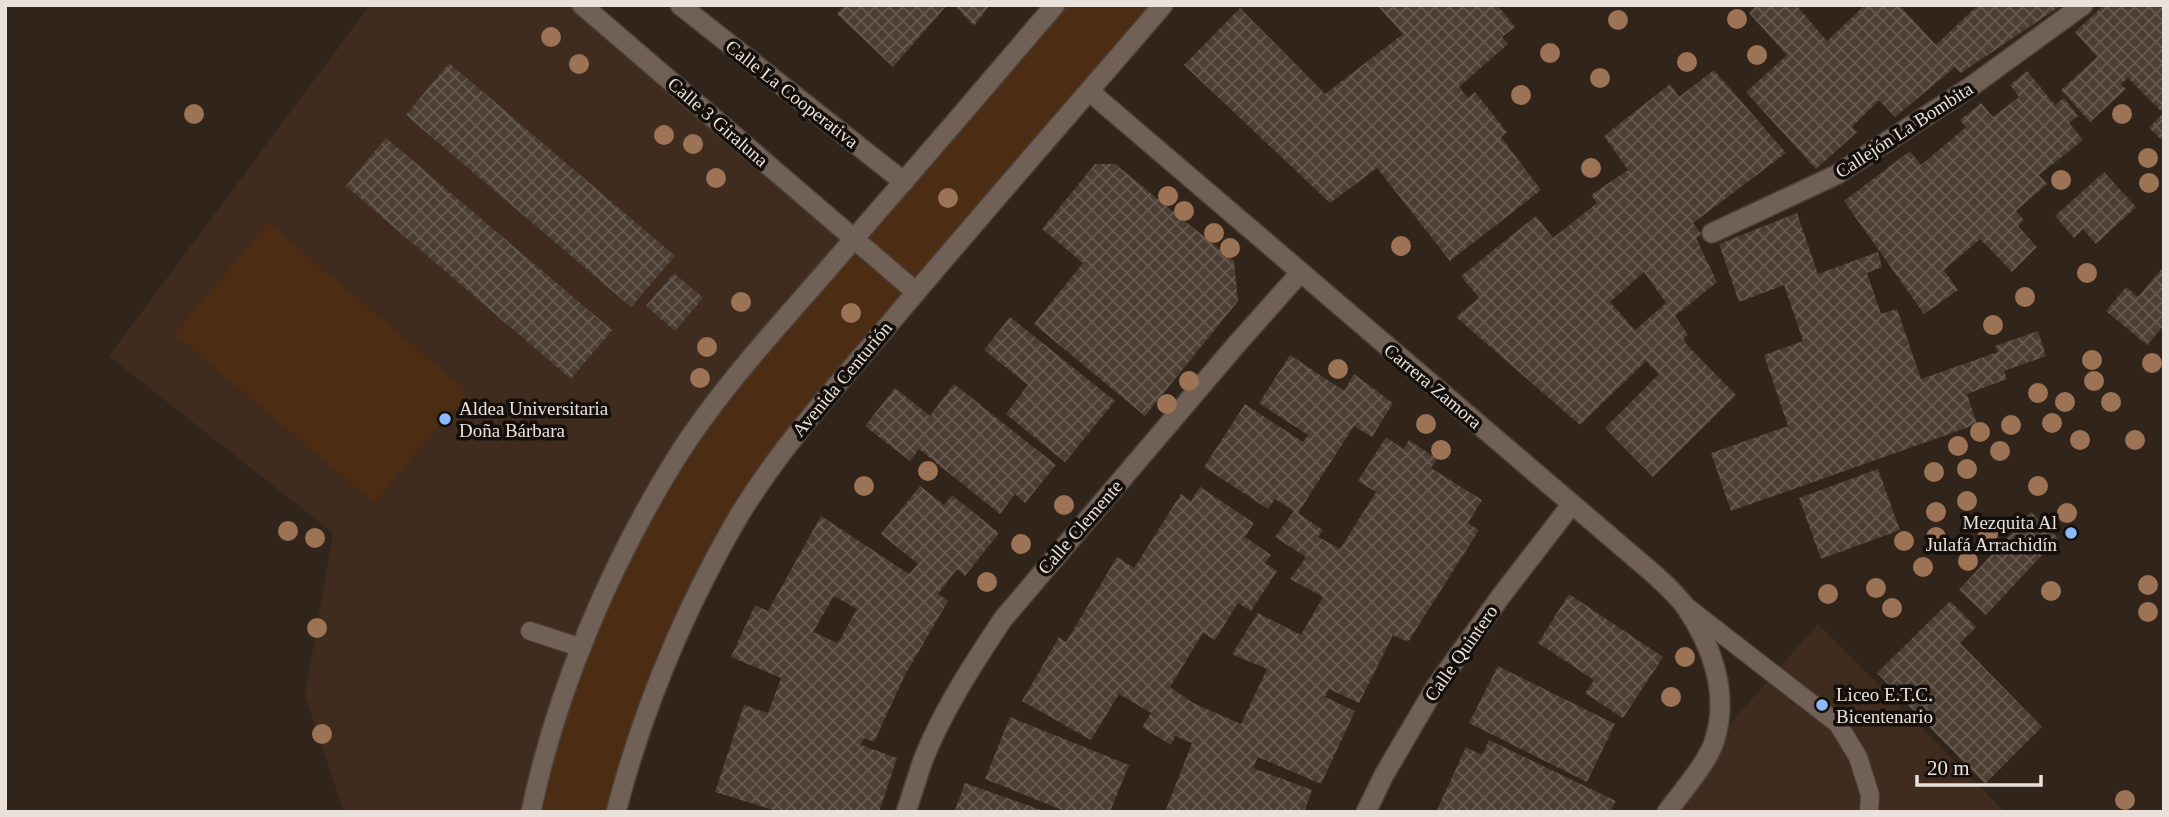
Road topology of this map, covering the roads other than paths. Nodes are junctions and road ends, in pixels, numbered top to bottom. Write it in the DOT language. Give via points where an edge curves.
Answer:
graph roads {
  1 [pos="582,5"];
  2 [pos="680,5"];
  3 [pos="1055,5"];
  4 [pos="1164,5"];
  5 [pos="2083,5"];
  6 [pos="1089,91"];
  7 [pos="904,182"];
  8 [pos="1712,233"];
  9 [pos="854,239"];
  10 [pos="1300,273"];
  11 [pos="916,292"];
  12 [pos="1572,504"];
  13 [pos="1684,605"];
  14 [pos="530,631"];
  15 [pos="582,648"];
  16 [pos="531,812"];
  17 [pos="616,812"];
  18 [pos="906,812"];
  19 [pos="1366,812"];
  20 [pos="1667,812"];
  21 [pos="1869,812"];
  1 -- 9 [label="street, Calle 3 Giraluna"];
  2 -- 7 [label="street, Calle La Cooperativa"];
  3 -- 7 [label="street"];
  4 -- 6 [label="street, Avenida Centurión"];
  5 -- 8 [label="street, Callejón La Bombita" via="1969,88 1836,174"];
  6 -- 10 [label="street, Carrera Zamora"];
  6 -- 11 [label="street, Avenida Centurión"];
  7 -- 9 [label="street"];
  9 -- 11 [label="street, Calle 3 Giraluna"];
  9 -- 15 [label="street" via="731,381 675,460 633,536"];
  10 -- 12 [label="street, Carrera Zamora"];
  10 -- 18 [label="street, Calle Clemente" via="1003,619 946,711"];
  11 -- 17 [label="street, Avenida Centurión" via="789,443 739,517 660,672"];
  12 -- 13 [label="street, Carrera Zamora"];
  12 -- 19 [label="street, Calle Quintero" via="1434,688"];
  13 -- 20 [label="street, Carrera Zamora" via="1713,660 1720,716 1714,742"];
  13 -- 21 [label="lane" via="1838,724 1858,757 1870,795"];
  14 -- 15 [label="lane"];
  15 -- 16 [label="street" via="557,715"];
}
